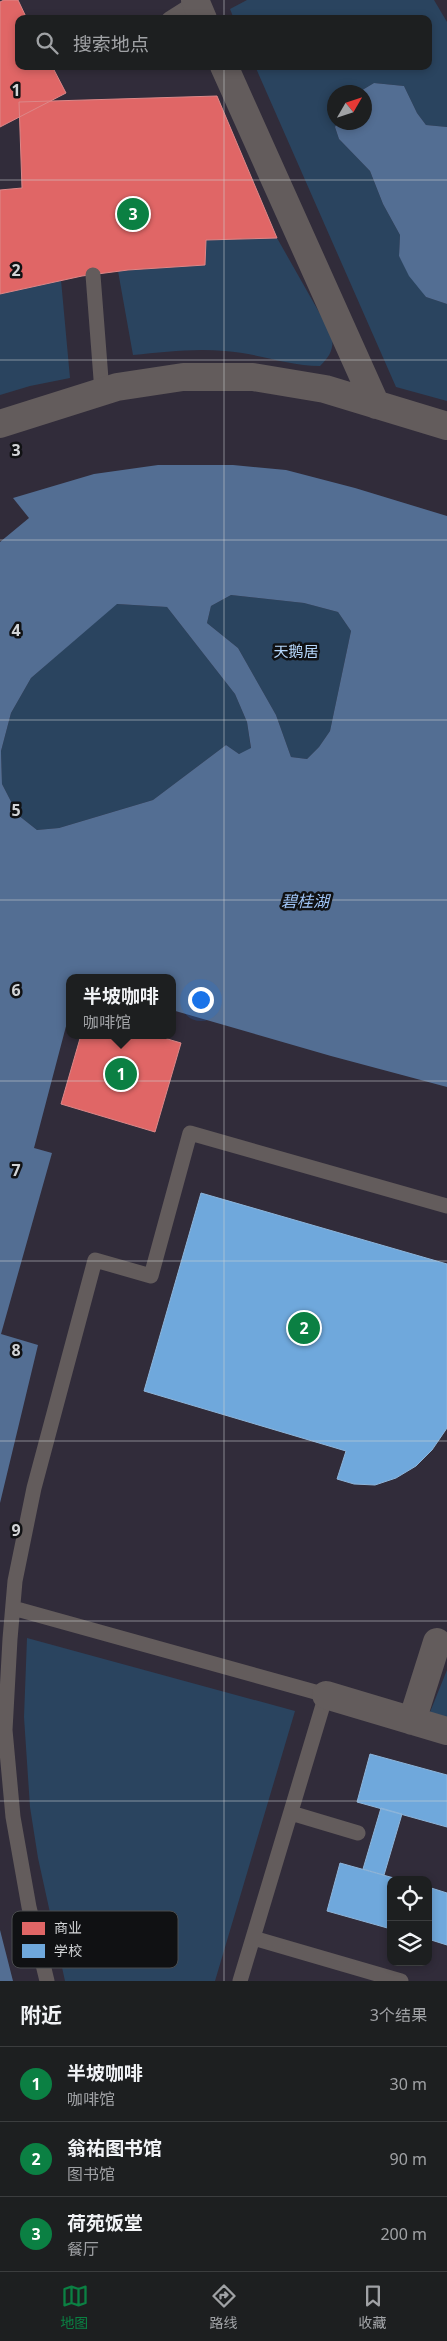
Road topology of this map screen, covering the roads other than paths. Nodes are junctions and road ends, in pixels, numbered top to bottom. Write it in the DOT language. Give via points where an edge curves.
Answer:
graph roads {
  1 [pos="198,5"];
  2 [pos="177,15"];
  3 [pos="226,70"];
  4 [pos="93,275"];
  5 [pos="102,392"];
  6 [pos="376,405"];
  7 [pos="0,424"];
  8 [pos="447,426"];
  9 [pos="447,1206"];
  10 [pos="13,1608"];
  11 [pos="437,1642"];
  12 [pos="326,1694"];
  13 [pos="412,1721"];
  14 [pos="447,1731"];
  15 [pos="291,1813"];
  16 [pos="358,1833"];
  17 [pos="29,1911"];
  18 [pos="253,1938"];
  19 [pos="44,1968"];
  20 [pos="47,1981"];
  21 [pos="240,1981"];
  22 [pos="401,1981"];
  1 -- 2 [label="lane"];
  3 -- 6 [label="street"];
  4 -- 5 [label="lane"];
  5 -- 6 [label="street" via="183,377 253,378 324,389"];
  5 -- 7 [label="street"];
  6 -- 8 [label="street"];
  9 -- 10 [label="lane" via="190,1133 151,1276 95,1260 34,1488 15,1581"];
  10 -- 12 [label="lane"];
  10 -- 17 [label="lane" via="5,1730 13,1817"];
  11 -- 13 [label="street"];
  12 -- 13 [label="street"];
  12 -- 15 [label="lane"];
  13 -- 14 [label="street"];
  15 -- 16 [label="lane"];
  15 -- 18 [label="lane"];
  18 -- 21 [label="lane"];
  18 -- 22 [label="lane"];
  19 -- 20 [label="lane"];
}
